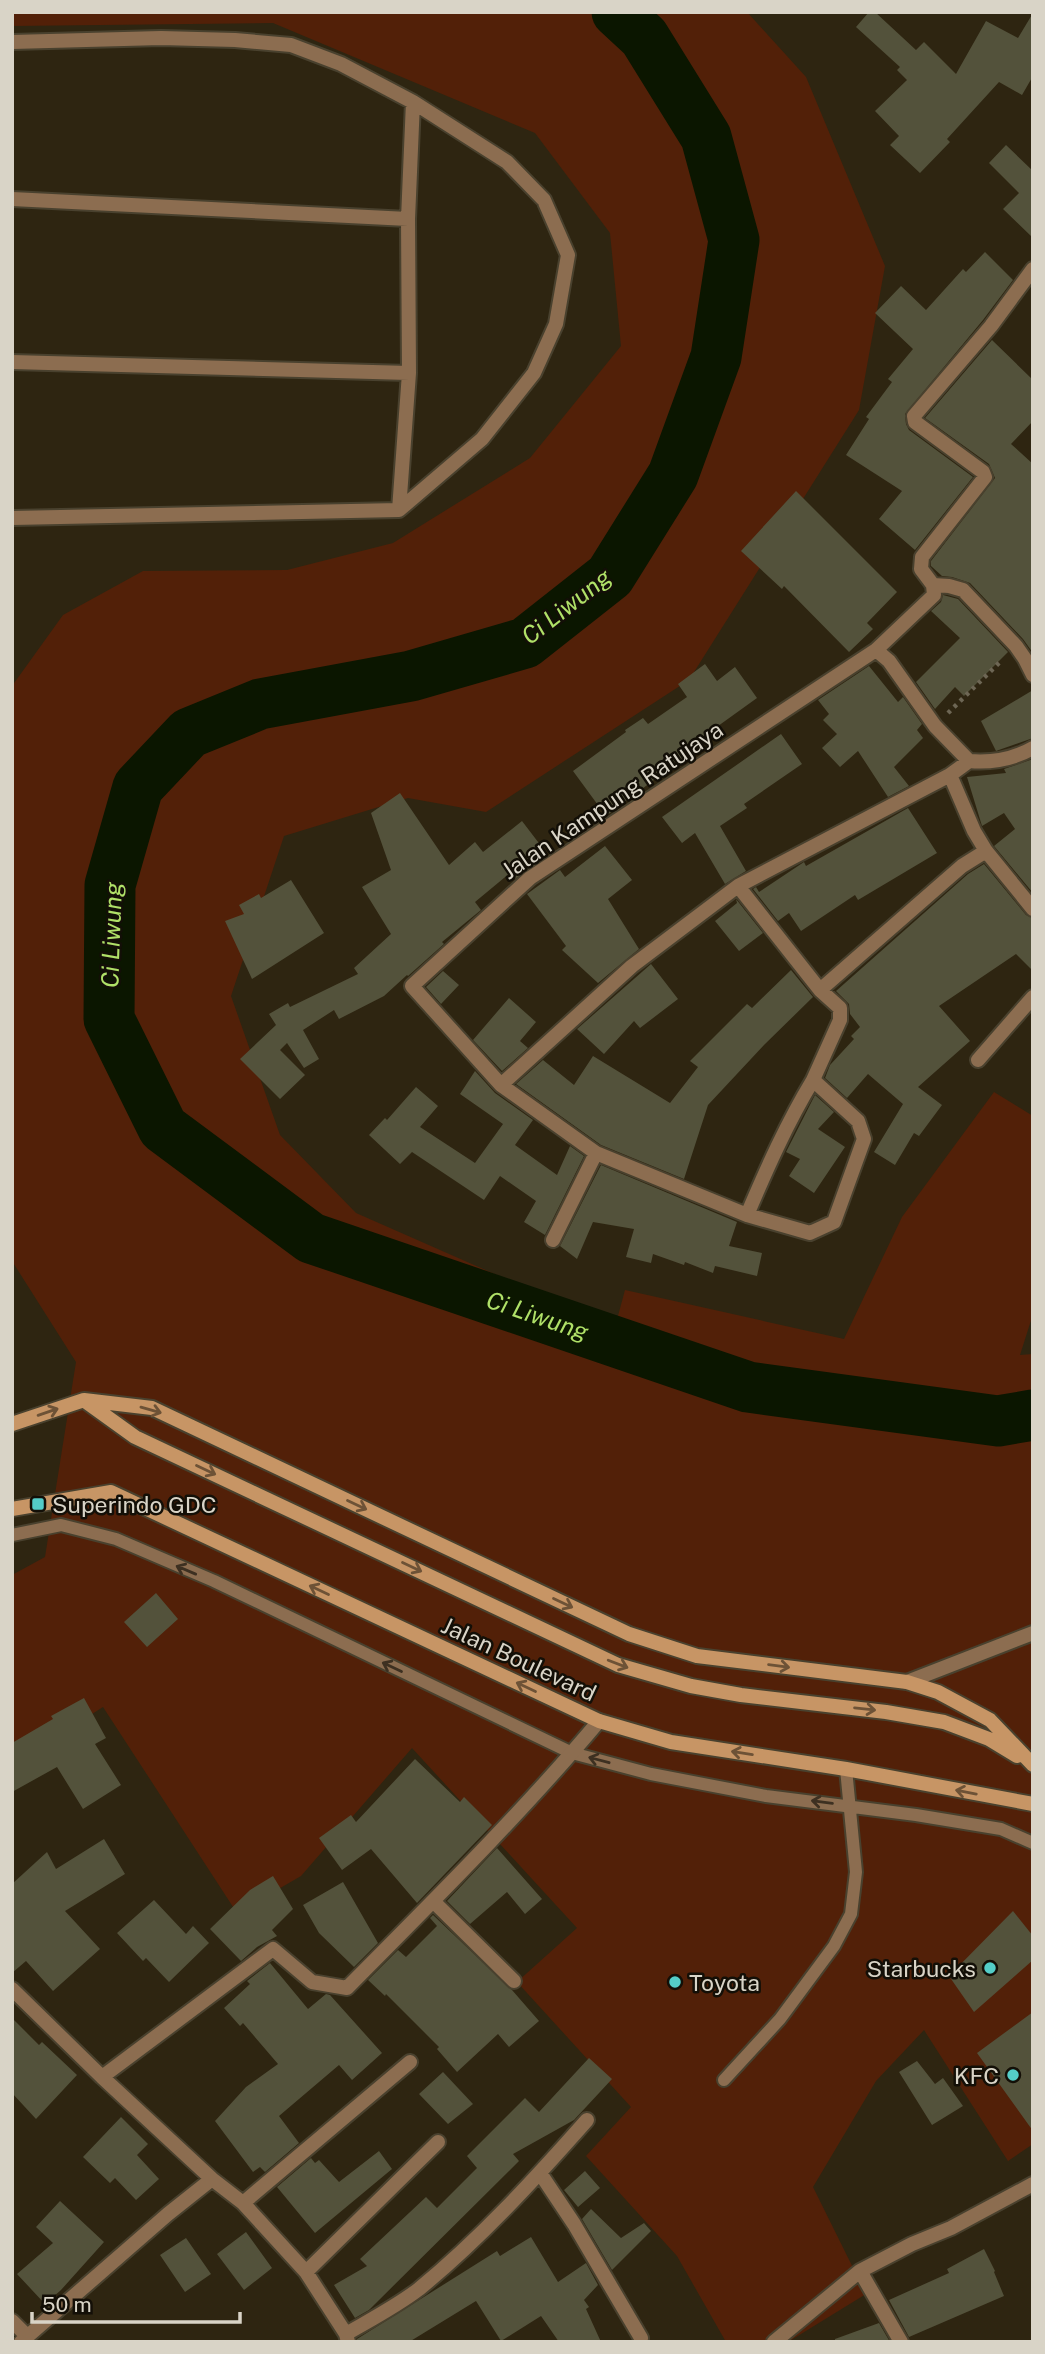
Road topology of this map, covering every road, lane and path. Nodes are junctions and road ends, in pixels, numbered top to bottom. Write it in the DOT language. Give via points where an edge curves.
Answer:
graph roads {
  1 [pos="12,42"];
  2 [pos="413,102"];
  3 [pos="12,199"];
  4 [pos="408,219"];
  5 [pos="1033,270"];
  6 [pos="12,362"];
  7 [pos="408,373"];
  8 [pos="399,510"];
  9 [pos="12,519"];
  10 [pos="933,585"];
  11 [pos="1016,646"];
  12 [pos="876,650"];
  13 [pos="1033,675"];
  14 [pos="935,726"];
  15 [pos="1033,748"];
  16 [pos="969,761"];
  17 [pos="950,775"];
  18 [pos="986,851"];
  19 [pos="738,886"];
  20 [pos="1033,909"];
  21 [pos="820,990"];
  22 [pos="1033,997"];
  23 [pos="978,1060"];
  24 [pos="814,1080"];
  25 [pos="502,1084"];
  26 [pos="596,1153"];
  27 [pos="747,1215"];
  28 [pos="553,1240"];
  29 [pos="84,1400"];
  30 [pos="12,1424"];
  31 [pos="12,1509"];
  32 [pos="12,1535"];
  33 [pos="1033,1633"];
  34 [pos="907,1682"];
  35 [pos="599,1721"];
  36 [pos="572,1753"];
  37 [pos="1033,1765"];
  38 [pos="846,1769"];
  39 [pos="1033,1804"];
  40 [pos="849,1806"];
  41 [pos="1033,1843"];
  42 [pos="433,1901"];
  43 [pos="514,1981"];
  44 [pos="12,1989"];
  45 [pos="410,2062"];
  46 [pos="102,2077"];
  47 [pos="724,2080"];
  48 [pos="587,2120"];
  49 [pos="438,2142"];
  50 [pos="540,2173"];
  51 [pos="212,2179"];
  52 [pos="1033,2184"];
  53 [pos="243,2203"];
  54 [pos="860,2271"];
  55 [pos="306,2272"];
  56 [pos="12,2321"];
  57 [pos="347,2338"];
  58 [pos="641,2338"];
  59 [pos="24,2339"];
  60 [pos="774,2342"];
  61 [pos="901,2342"];
  1 -- 2 [label="street" via="161,38 291,45 341,64"];
  2 -- 4 [label="street"];
  2 -- 8 [label="street" via="508,162 544,200 568,255 556,324 534,373 482,439"];
  3 -- 4 [label="street"];
  4 -- 7 [label="street"];
  5 -- 10 [label="street" via="914,418 984,474 984,480 922,557 922,574"];
  6 -- 7 [label="street"];
  7 -- 8 [label="street"];
  8 -- 9 [label="street"];
  10 -- 11 [label="street" via="963,590"];
  10 -- 12 [label="street" via="934,595"];
  11 -- 13 [label="street"];
  11 -- 14 [label="path"];
  12 -- 14 [label="street" via="889,661"];
  12 -- 25 [label="street, Jalan Kampung Ratujaya" via="530,878 412,986"];
  14 -- 16 [label="street"];
  15 -- 16 [label="street" via="992,763"];
  16 -- 17 [label="street"];
  17 -- 18 [label="street"];
  17 -- 19 [label="street"];
  18 -- 20 [label="street"];
  18 -- 21 [label="street" via="961,866"];
  19 -- 21 [label="street"];
  19 -- 25 [label="street" via="632,966"];
  21 -- 24 [label="street" via="840,1008 840,1020"];
  22 -- 23 [label="street"];
  24 -- 27 [label="street" via="796,1108"];
  24 -- 27 [label="street" via="858,1121 864,1139 834,1222 810,1233"];
  25 -- 26 [label="street"];
  26 -- 27 [label="street"];
  26 -- 28 [label="street"];
  30 -- 29 [label="main road, Jalan Boulevard, one-way"];
  29 -- 34 [label="main road, Jalan Boulevard, one-way" via="152,1408 629,1634 697,1656"];
  29 -- 37 [label="main road, Jalan Boulevard, one-way" via="135,1437 618,1665 741,1695 944,1722"];
  35 -- 31 [label="main road, Jalan Boulevard, one-way" via="111,1492"];
  36 -- 32 [label="lane, one-way" via="214,1581 116,1539 61,1525"];
  33 -- 34 [label="street"];
  34 -- 37 [label="main road, Jalan Boulevard" via="939,1692 989,1720"];
  35 -- 36 [label="street"];
  38 -- 35 [label="main road, Jalan Boulevard, one-way" via="671,1742"];
  40 -- 36 [label="lane, one-way" via="651,1774"];
  36 -- 42 [label="street"];
  39 -- 38 [label="main road, Jalan Boulevard, one-way"];
  38 -- 40 [label="lane"];
  40 -- 41 [label="lane" via="1001,1829"];
  40 -- 47 [label="lane" via="856,1872 851,1914 834,1946 780,2019"];
  42 -- 43 [label="street"];
  42 -- 46 [label="street" via="347,1987 312,1982 273,1949"];
  44 -- 46 [label="street"];
  45 -- 53 [label="street"];
  46 -- 51 [label="street"];
  48 -- 50 [label="street"];
  49 -- 55 [label="street"];
  50 -- 57 [label="street" via="417,2291"];
  50 -- 58 [label="street"];
  51 -- 53 [label="street"];
  51 -- 59 [label="street"];
  52 -- 54 [label="street"];
  53 -- 55 [label="street"];
  54 -- 60 [label="street"];
  54 -- 61 [label="street"];
  55 -- 57 [label="street"];
  56 -- 59 [label="street"];
}
